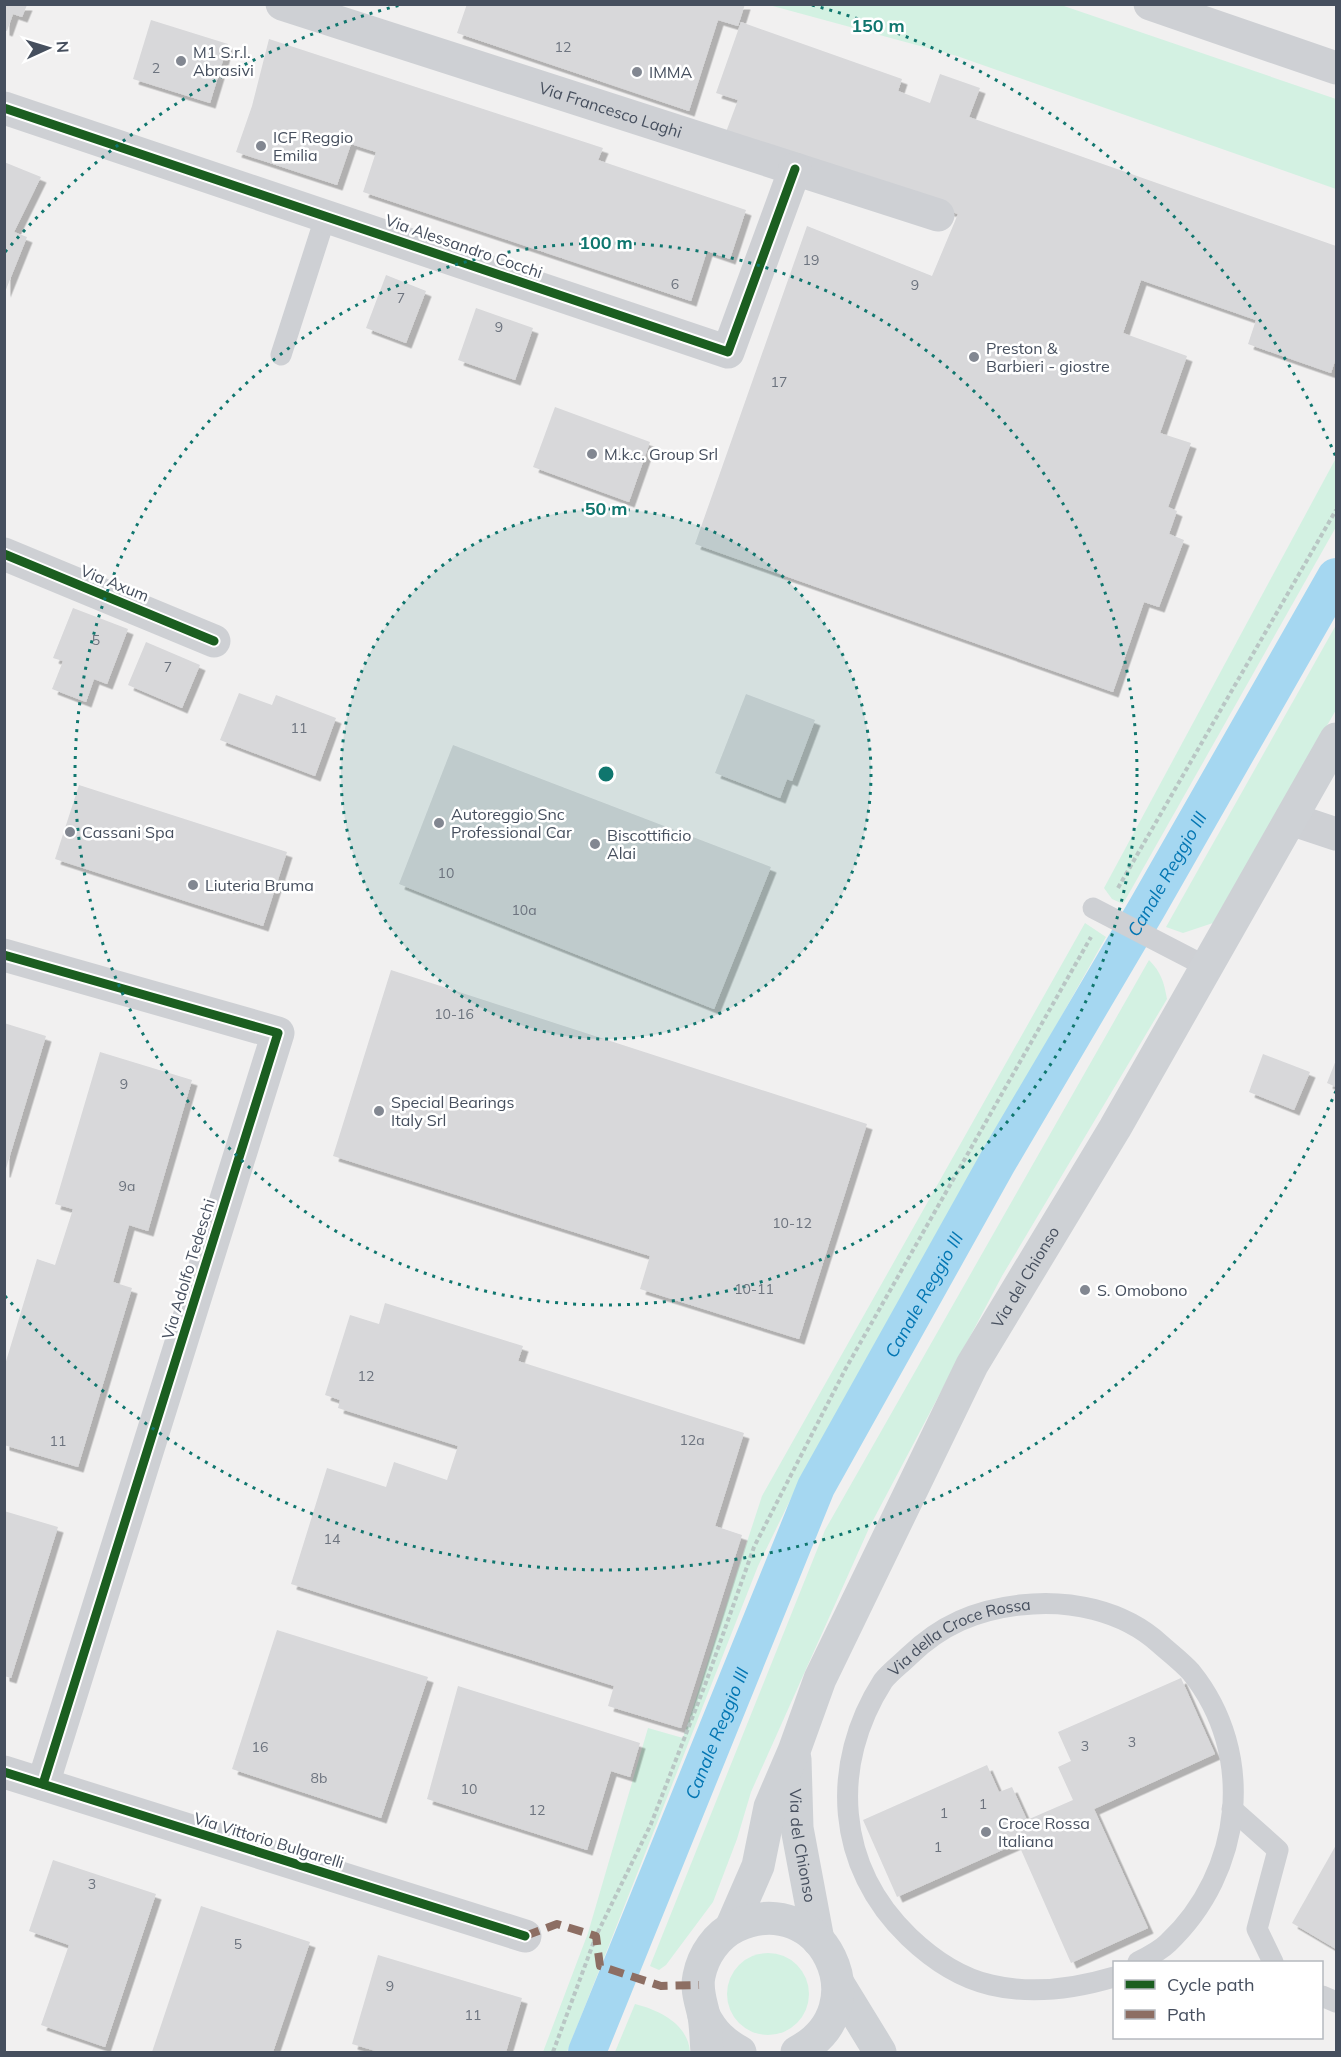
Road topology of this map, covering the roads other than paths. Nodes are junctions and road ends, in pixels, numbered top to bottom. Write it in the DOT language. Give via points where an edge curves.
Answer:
graph roads {
  1 [pos="282,4"];
  2 [pos="1150,4"];
  3 [pos="1336,68"];
  4 [pos="4,108"];
  5 [pos="795,169"];
  6 [pos="326,215"];
  7 [pos="938,215"];
  8 [pos="281,354"];
  9 [pos="4,554"];
  10 [pos="214,641"];
  11 [pos="1336,739"];
  12 [pos="1291,819"];
  13 [pos="1336,834"];
  14 [pos="1104,913"];
  15 [pos="4,955"];
  16 [pos="1206,967"];
  17 [pos="794,1751"];
  18 [pos="4,1772"];
  19 [pos="43,1784"];
  20 [pos="1232,1809"];
  21 [pos="731,1928"];
  22 [pos="525,1936"];
  23 [pos="818,1940"];
  24 [pos="1140,1961"];
  25 [pos="1273,1961"];
  26 [pos="1113,1977"];
  27 [pos="839,1985"];
  28 [pos="704,2016"];
  29 [pos="707,2052"];
  30 [pos="740,2052"];
  31 [pos="797,2052"];
  32 [pos="880,2052"];
  1 -- 5 [label="street, Via Francesco Laghi"];
  2 -- 3 [label="street"];
  4 -- 6 [label="street, Via Alessandro Cocchi"];
  5 -- 6 [label="street, Via Alessandro Cocchi" via="728,352"];
  5 -- 7 [label="street, Via Francesco Laghi"];
  6 -- 8 [label="lane"];
  9 -- 10 [label="street, Via Axum"];
  11 -- 12 [label="main road, Via del Chionso"];
  12 -- 13 [label="street"];
  12 -- 16 [label="main road, Via del Chionso"];
  14 -- 16 [label="lane"];
  15 -- 19 [label="street, Via Adolfo Tedeschi" via="278,1033"];
  16 -- 17 [label="main road, Via del Chionso" via="1115,1128 972,1365 829,1659"];
  17 -- 21 [label="main road, Via del Chionso" via="770,1807 758,1866"];
  17 -- 23 [label="main road, Via del Chionso" via="797,1828"];
  18 -- 19 [label="street, Via Vittorio Bulgarelli"];
  19 -- 22 [label="street, Via Vittorio Bulgarelli"];
  20 -- 24 [label="lane, Via della Croce Rossa" via="1231,1838 1208,1896 1167,1945"];
  20 -- 25 [label="lane" via="1278,1850 1257,1929"];
  20 -- 26 [label="lane, Via della Croce Rossa" via="1234,1775 1220,1720 1191,1672 1149,1634 1101,1611 1049,1601 987,1608 930,1635 885,1679 855,1735 846,1797 856,1860 886,1916 932,1959 989,1985 1052,1992"];
  21 -- 23 [label="main road, Via del Chionso" via="750,1920 771,1918 792,1922"];
  21 -- 28 [label="main road, Via del Chionso" via="716,1941 699,1977 698,1996"];
  23 -- 27 [label="main road, Via del Chionso" via="834,1965"];
  27 -- 31 [label="main road" via="831,2019 816,2040"];
  27 -- 32 [label="main road, Via del Chionso"];
  28 -- 29 [label="main road, Via del Chionso"];
  28 -- 30 [label="main road, Via del Chionso" via="713,2032"];
}
